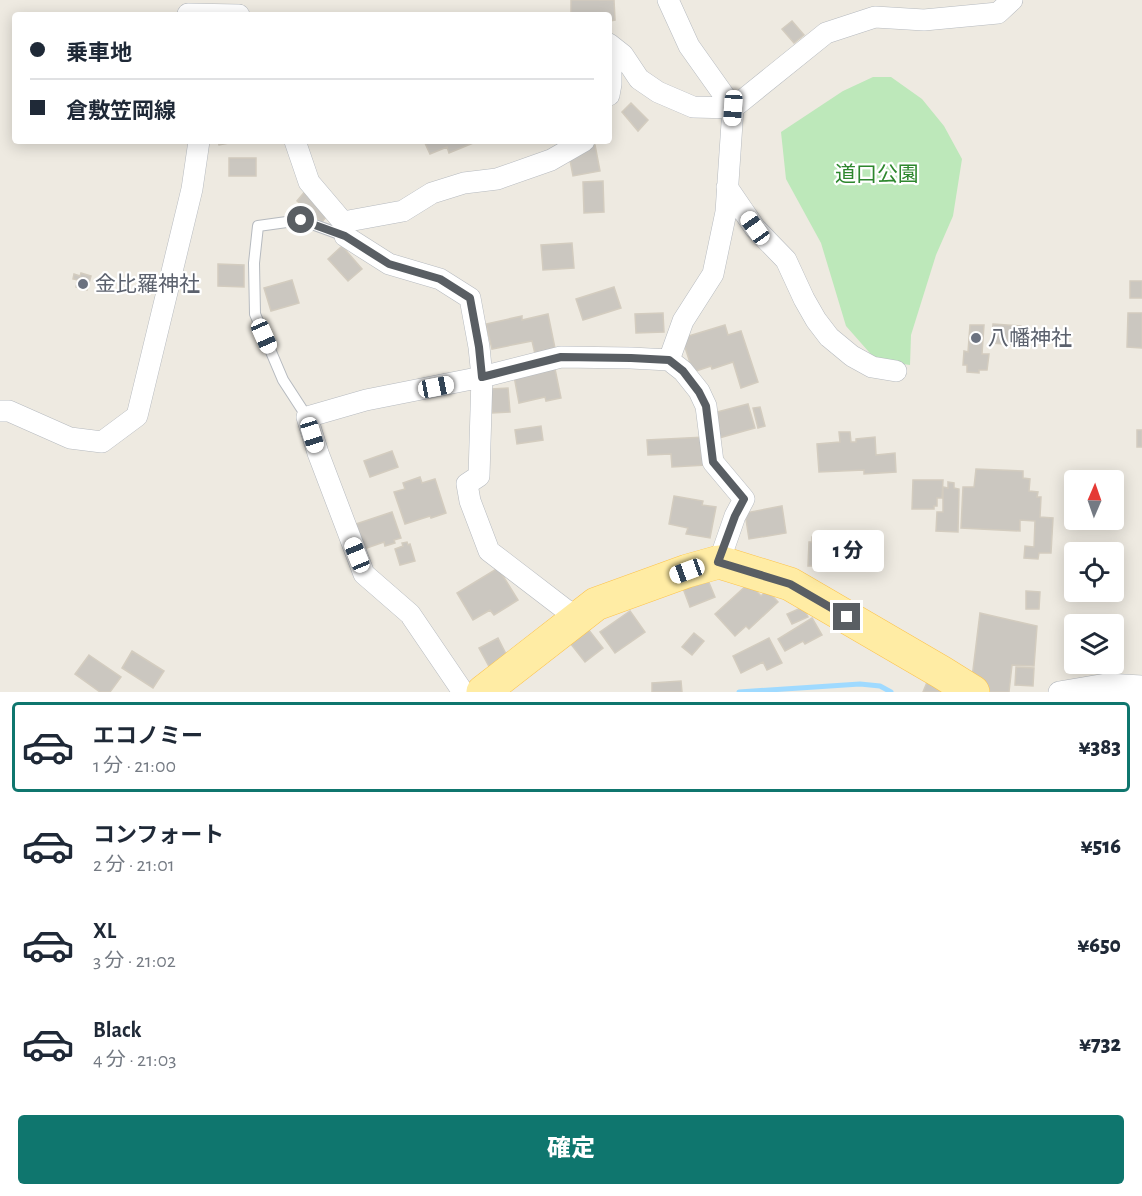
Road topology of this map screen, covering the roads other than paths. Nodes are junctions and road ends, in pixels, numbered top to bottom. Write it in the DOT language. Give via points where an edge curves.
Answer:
graph roads {
  1 [pos="668,0"];
  2 [pos="1012,0"];
  3 [pos="186,10"];
  4 [pos="207,12"];
  5 [pos="612,47"];
  6 [pos="733,108"];
  7 [pos="199,144"];
  8 [pos="296,144"];
  9 [pos="579,144"];
  10 [pos="727,187"];
  11 [pos="344,229"];
  12 [pos="669,360"];
  13 [pos="896,371"];
  14 [pos="482,377"];
  15 [pos="0,411"];
  16 [pos="307,417"];
  17 [pos="718,562"];
  18 [pos="579,617"];
  19 [pos="1142,686"];
  20 [pos="463,692"];
  21 [pos="483,692"];
  22 [pos="973,692"];
  23 [pos="1059,692"];
  1 -- 6 [label="street" via="689,45"];
  2 -- 6 [label="street" via="998,13 924,20 875,17 826,33"];
  3 -- 4 [label="street"];
  5 -- 6 [label="street" via="623,55 639,80 658,92 693,107"];
  6 -- 10 [label="street"];
  7 -- 15 [label="street" via="192,189 137,416 102,442 70,438 9,411"];
  8 -- 11 [label="street" via="309,182"];
  9 -- 11 [label="street" via="551,160 497,179 464,183 432,193 403,211"];
  10 -- 12 [label="street" via="726,212 712,274 683,321"];
  10 -- 13 [label="street" via="755,228 786,260 804,299 829,338 872,367"];
  11 -- 14 [label="street" via="389,264 440,279 470,298"];
  11 -- 16 [label="lane" via="301,220 258,226 255,314 283,380"];
  12 -- 14 [label="street" via="561,357"];
  12 -- 17 [label="street" via="699,392 706,406 713,462 744,499"];
  14 -- 16 [label="street" via="366,400"];
  14 -- 18 [label="street" via="479,477 467,484 489,551"];
  16 -- 20 [label="street" via="364,574 410,614"];
  17 -- 18 [label="main road" via="596,604"];
  17 -- 22 [label="main road" via="790,584"];
  18 -- 21 [label="main road"];
  19 -- 23 [label="street" via="1106,684"];
}
